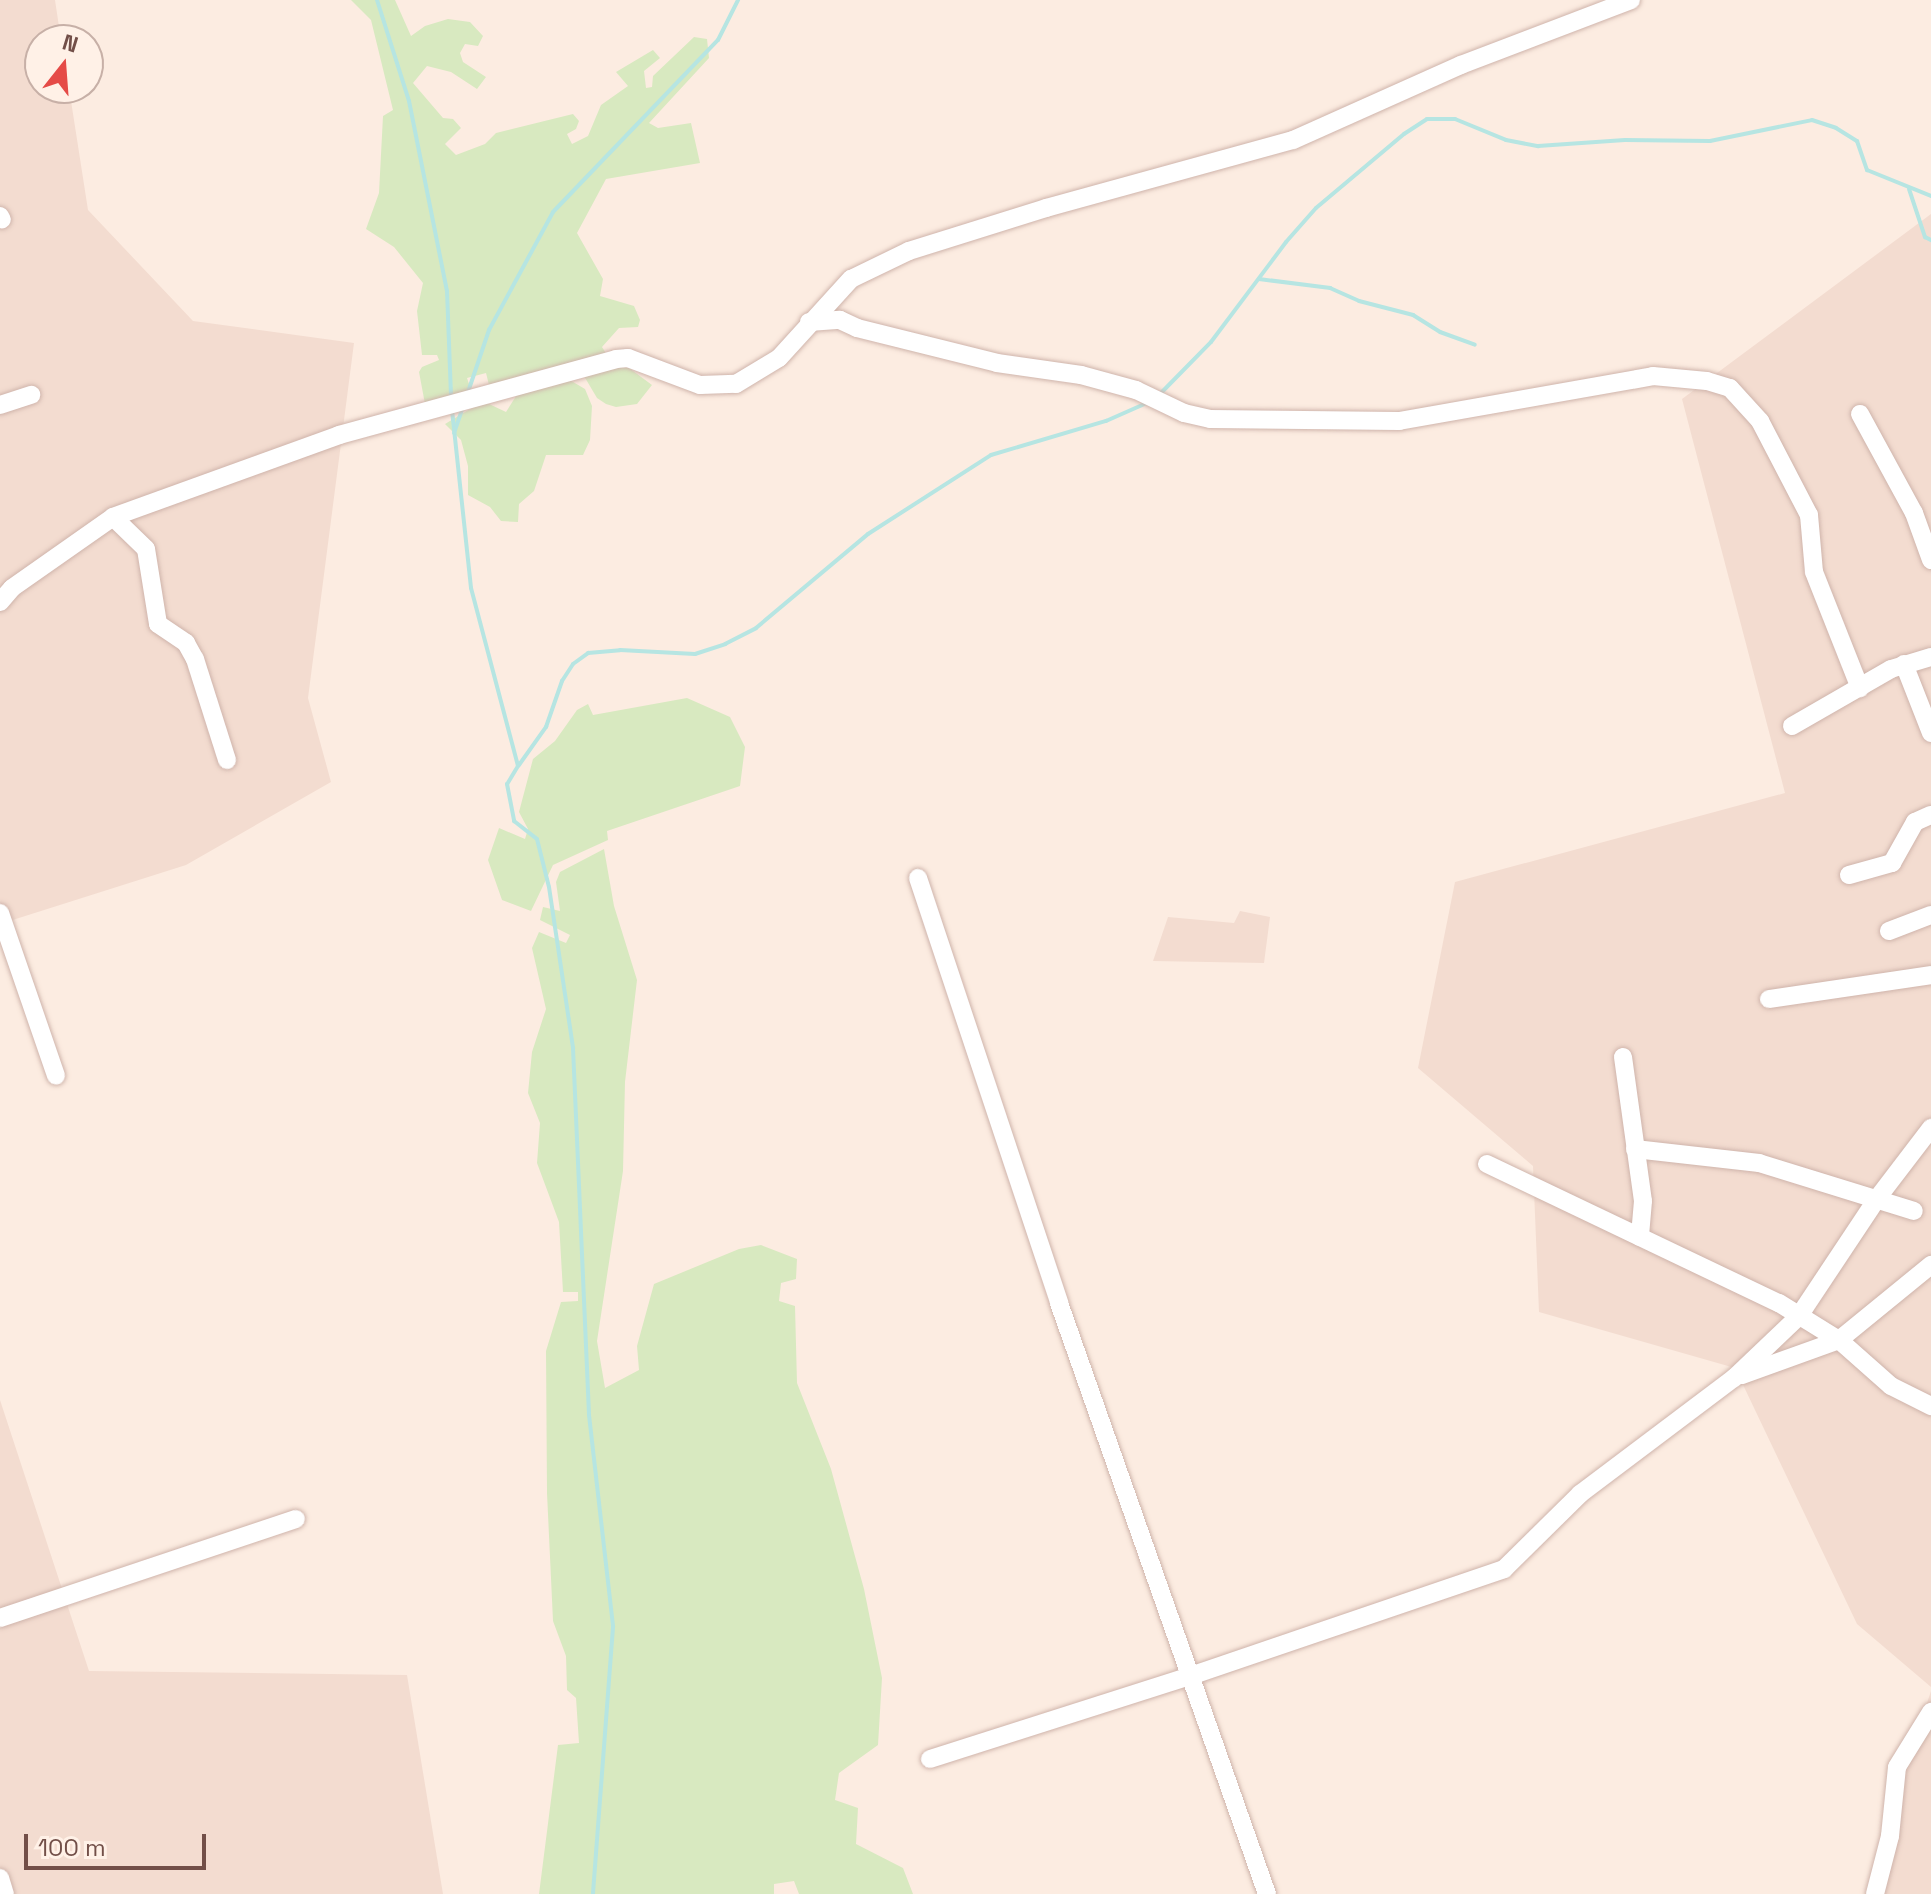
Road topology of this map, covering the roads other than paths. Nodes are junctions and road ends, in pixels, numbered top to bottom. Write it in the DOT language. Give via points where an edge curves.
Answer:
graph roads {
  1 [pos="1631,0"];
  2 [pos="809,322"];
  3 [pos="31,395"];
  4 [pos="0,405"];
  5 [pos="1860,414"];
  6 [pos="113,517"];
  7 [pos="1931,560"];
  8 [pos="0,602"];
  9 [pos="1931,657"];
  10 [pos="1904,664"];
  11 [pos="1860,688"];
  12 [pos="1792,726"];
  13 [pos="1931,733"];
  14 [pos="227,760"];
  15 [pos="1931,815"];
  16 [pos="1849,875"];
  17 [pos="918,878"];
  18 [pos="0,913"];
  19 [pos="1931,915"];
  20 [pos="1889,931"];
  21 [pos="1930,976"];
  22 [pos="1769,999"];
  23 [pos="1623,1057"];
  24 [pos="56,1076"];
  25 [pos="1931,1128"];
  26 [pos="1635,1149"];
  27 [pos="1487,1164"];
  28 [pos="1876,1200"];
  29 [pos="1914,1211"];
  30 [pos="1640,1237"];
  31 [pos="1931,1265"];
  32 [pos="1799,1316"];
  33 [pos="1839,1340"];
  34 [pos="1734,1378"];
  35 [pos="1931,1406"];
  36 [pos="296,1519"];
  37 [pos="0,1618"];
  38 [pos="1190,1676"];
  39 [pos="1931,1712"];
  40 [pos="930,1759"];
  41 [pos="0,1878"];
  42 [pos="5,1894"];
  43 [pos="1267,1894"];
  44 [pos="1875,1894"];
  1 -- 2 [label="street" via="1461,65 1293,140 909,251 851,279"];
  2 -- 6 [label="street" via="779,358 736,384 700,385 628,358 616,359 339,435"];
  2 -- 11 [label="street" via="840,320 997,363 1081,375 1210,419 1399,421 1653,376 1730,388 1760,421 1809,515 1814,572"];
  3 -- 4 [label="street"];
  5 -- 7 [label="street" via="1914,513"];
  6 -- 8 [label="street"];
  6 -- 14 [label="street" via="146,549 158,624 186,643 195,659"];
  9 -- 10 [label="street"];
  10 -- 11 [label="street"];
  10 -- 13 [label="street"];
  11 -- 12 [label="street"];
  15 -- 16 [label="street" via="1915,822 1892,863"];
  17 -- 38 [label="street"];
  18 -- 24 [label="street"];
  19 -- 20 [label="street"];
  21 -- 22 [label="street"];
  23 -- 26 [label="street"];
  25 -- 28 [label="street"];
  26 -- 28 [label="street" via="1759,1163"];
  26 -- 30 [label="street" via="1643,1201"];
  27 -- 30 [label="street"];
  28 -- 29 [label="street"];
  28 -- 32 [label="street"];
  30 -- 32 [label="street"];
  31 -- 33 [label="street"];
  32 -- 33 [label="street"];
  32 -- 34 [label="street"];
  33 -- 34 [label="street"];
  33 -- 35 [label="street" via="1891,1386"];
  34 -- 38 [label="street" via="1580,1494 1504,1569"];
  36 -- 37 [label="street"];
  38 -- 40 [label="street"];
  38 -- 43 [label="street"];
  39 -- 44 [label="street" via="1897,1767 1890,1836"];
  41 -- 42 [label="street"];
}
